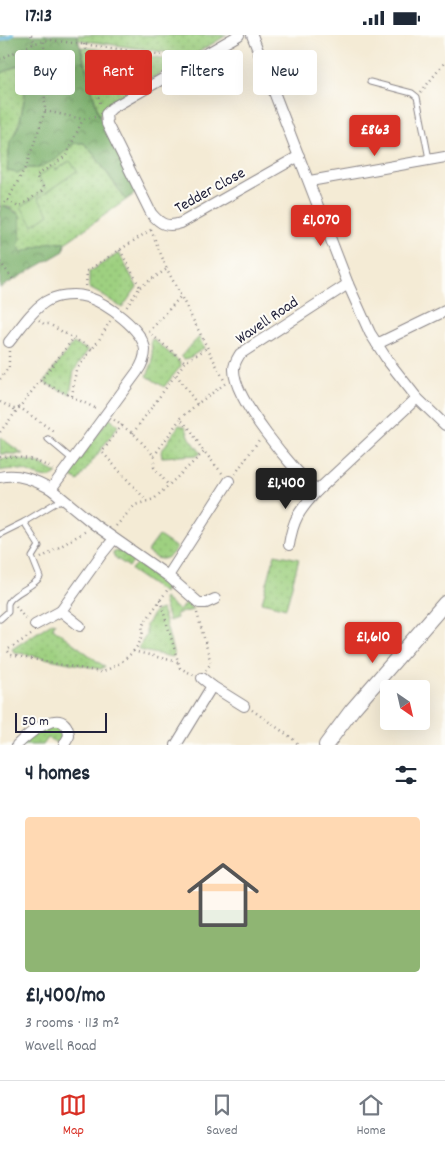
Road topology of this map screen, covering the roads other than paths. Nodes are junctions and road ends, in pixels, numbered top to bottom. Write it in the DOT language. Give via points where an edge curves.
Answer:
graph roads {
  1 [pos="239,35"];
  2 [pos="252,35"];
  3 [pos="370,82"];
  4 [pos="299,156"];
  5 [pos="445,157"];
  6 [pos="430,160"];
  7 [pos="310,181"];
  8 [pos="348,284"];
  9 [pos="445,311"];
  10 [pos="9,342"];
  11 [pos="377,344"];
  12 [pos="416,398"];
  13 [pos="445,425"];
  14 [pos="48,439"];
  15 [pos="73,460"];
  16 [pos="0,477"];
  17 [pos="229,481"];
  18 [pos="51,489"];
  19 [pos="316,491"];
  20 [pos="62,499"];
  21 [pos="24,523"];
  22 [pos="0,534"];
  23 [pos="112,537"];
  24 [pos="289,545"];
  25 [pos="171,579"];
  26 [pos="215,599"];
  27 [pos="445,603"];
  28 [pos="61,611"];
  29 [pos="0,619"];
  30 [pos="36,625"];
  31 [pos="80,626"];
  32 [pos="202,678"];
  33 [pos="212,686"];
  34 [pos="244,706"];
  35 [pos="17,745"];
  36 [pos="64,745"];
  37 [pos="176,745"];
  38 [pos="326,745"];
  1 -- 4 [label="street, Tedder Close" via="112,108 106,114 107,125 151,213 167,226 181,223"];
  2 -- 4 [label="street"];
  3 -- 6 [label="lane" via="417,97"];
  4 -- 7 [label="street"];
  5 -- 6 [label="street"];
  6 -- 7 [label="street"];
  7 -- 8 [label="street"];
  8 -- 11 [label="street"];
  8 -- 19 [label="street, Wavell Road" via="244,350 236,361 235,377 249,408 286,460"];
  9 -- 11 [label="street"];
  10 -- 15 [label="street" via="46,301 76,295 105,306 144,333 143,364"];
  11 -- 12 [label="street"];
  12 -- 13 [label="street"];
  12 -- 19 [label="street"];
  14 -- 15 [label="lane"];
  15 -- 18 [label="street"];
  16 -- 18 [label="street" via="30,479"];
  17 -- 25 [label="street"];
  18 -- 20 [label="street"];
  19 -- 24 [label="street" via="294,521"];
  20 -- 21 [label="lane"];
  20 -- 23 [label="street"];
  21 -- 22 [label="lane"];
  21 -- 29 [label="lane" via="38,546 32,557 40,577 11,598 8,612"];
  23 -- 25 [label="street"];
  23 -- 28 [label="street"];
  25 -- 26 [label="street" via="199,603"];
  27 -- 38 [label="street"];
  28 -- 30 [label="street"];
  28 -- 31 [label="street"];
  32 -- 33 [label="street"];
  33 -- 34 [label="street"];
  33 -- 37 [label="street"];
  35 -- 36 [label="street" via="53,720 60,721 67,728 69,736"];
}
